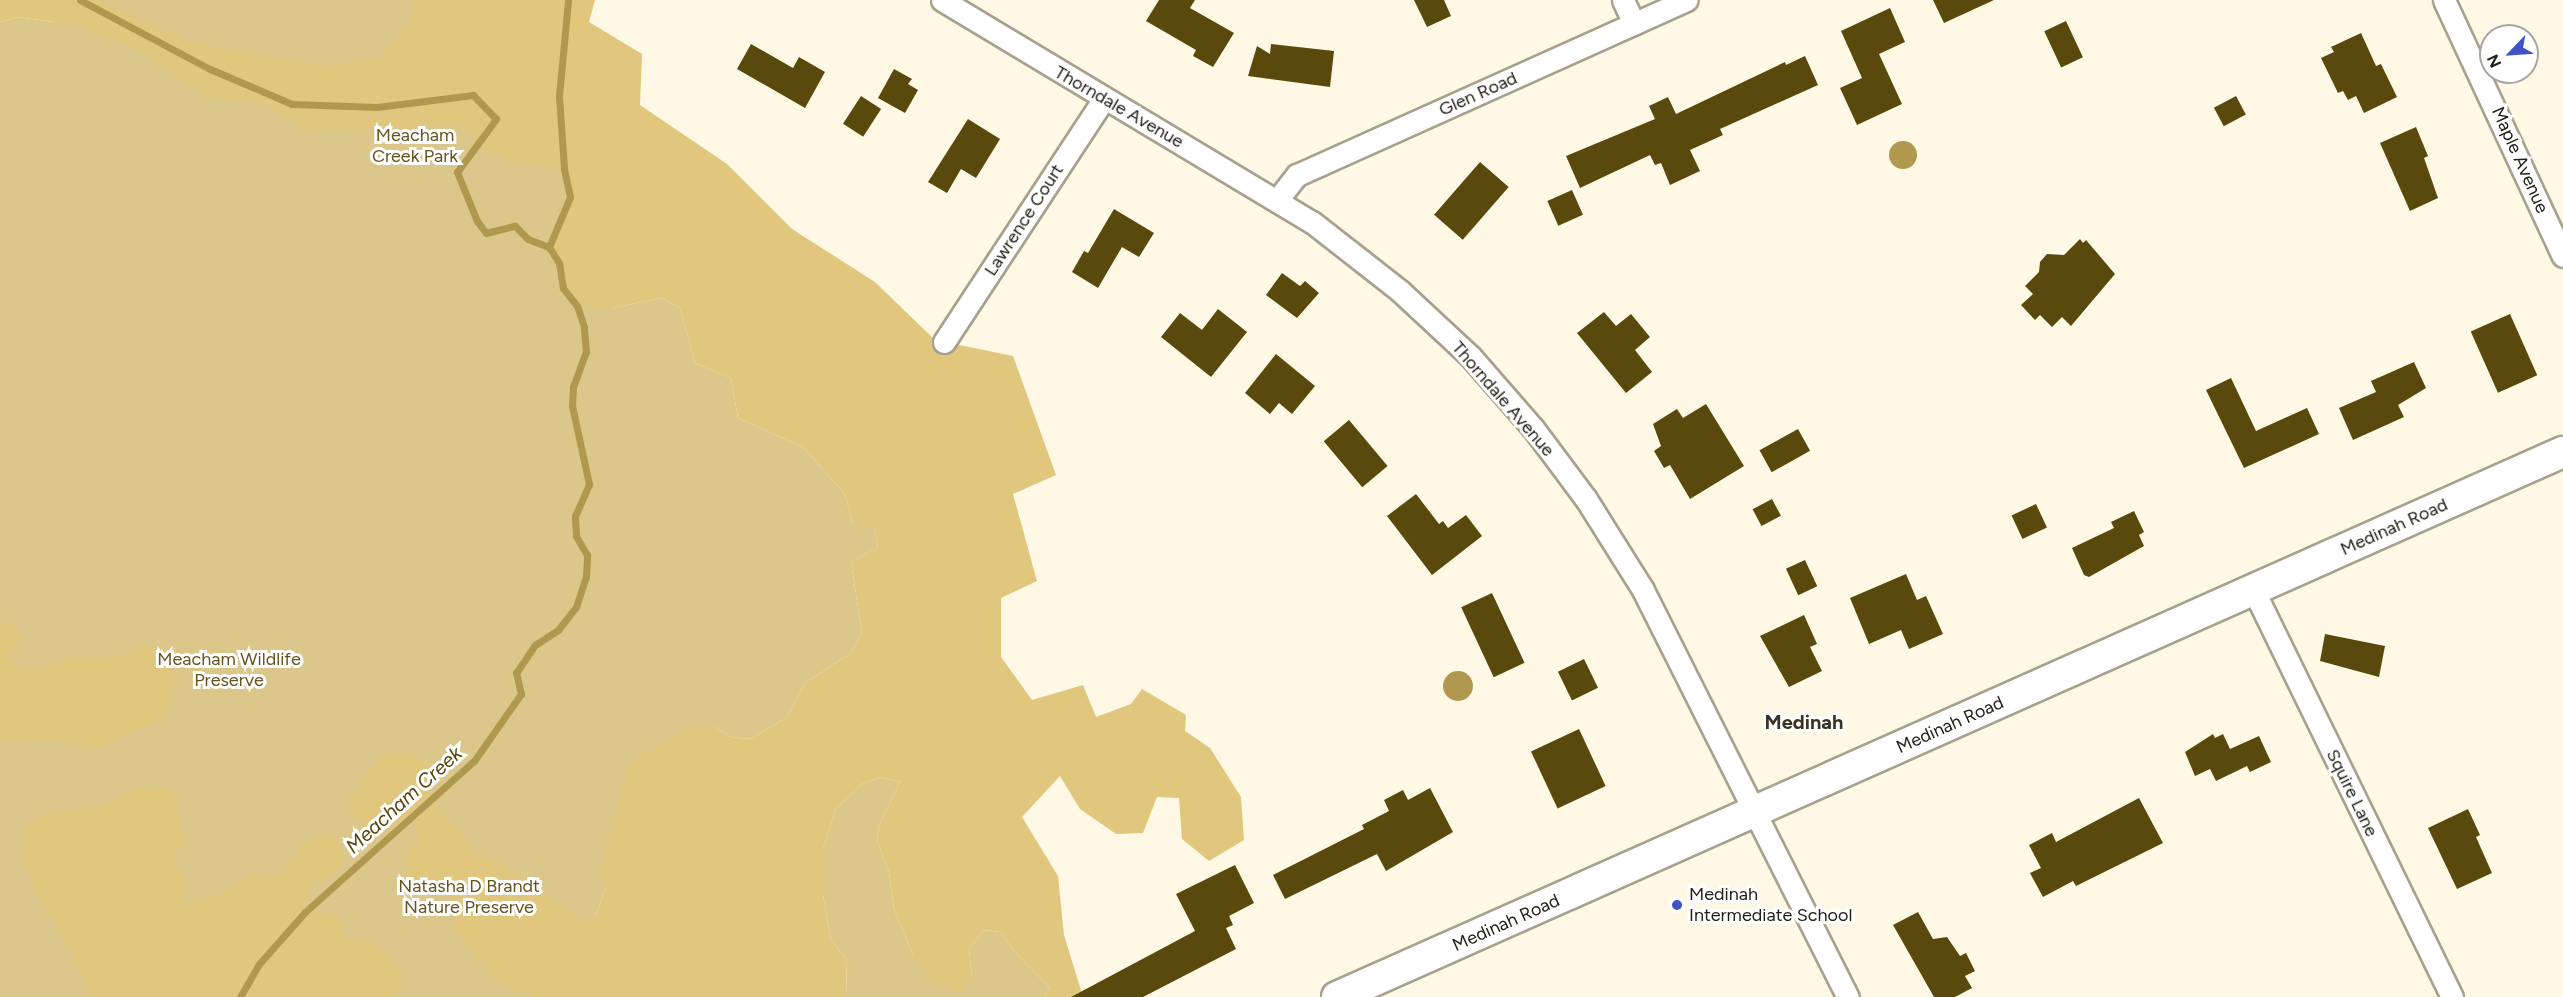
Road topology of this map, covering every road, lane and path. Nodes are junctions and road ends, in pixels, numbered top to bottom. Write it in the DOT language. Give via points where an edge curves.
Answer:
graph roads {
  1 [pos="942,0"];
  2 [pos="1623,0"];
  3 [pos="1687,0"];
  4 [pos="2444,0"];
  5 [pos="1634,24"];
  6 [pos="1104,98"];
  7 [pos="1278,199"];
  8 [pos="2563,256"];
  9 [pos="944,342"];
  10 [pos="2563,453"];
  11 [pos="2253,589"];
  12 [pos="1757,813"];
  13 [pos="1337,997"];
  14 [pos="1848,997"];
  15 [pos="2452,997"];
  1 -- 6 [label="street, Thorndale Avenue"];
  2 -- 5 [label="street"];
  3 -- 5 [label="street, Glen Road"];
  4 -- 8 [label="street, Maple Avenue"];
  5 -- 7 [label="street, Glen Road" via="1297,175"];
  6 -- 7 [label="street, Thorndale Avenue"];
  6 -- 9 [label="street, Lawrence Court"];
  7 -- 12 [label="street, Thorndale Avenue" via="1400,291 1471,357 1533,428 1586,499 1643,590"];
  10 -- 11 [label="main road, Medinah Road"];
  11 -- 12 [label="main road, Medinah Road"];
  11 -- 15 [label="street, Squire Lane"];
  12 -- 13 [label="main road, Medinah Road"];
  12 -- 14 [label="street, Thorndale Avenue"];
}
